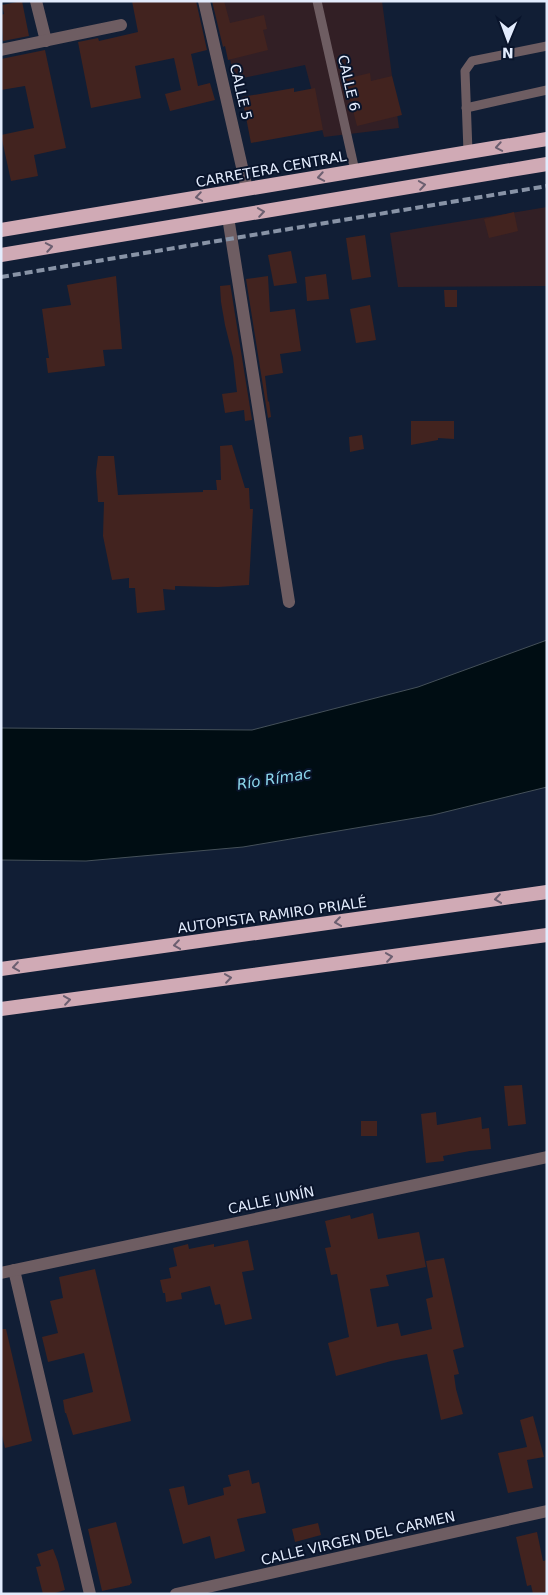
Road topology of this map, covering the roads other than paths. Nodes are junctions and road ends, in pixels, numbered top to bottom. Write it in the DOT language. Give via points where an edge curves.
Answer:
graph roads {
  1 [pos="36,1"];
  2 [pos="204,1"];
  3 [pos="317,1"];
  4 [pos="121,25"];
  5 [pos="46,41"];
  6 [pos="547,46"];
  7 [pos="1,50"];
  8 [pos="547,90"];
  9 [pos="466,108"];
  10 [pos="547,139"];
  11 [pos="468,152"];
  12 [pos="547,164"];
  13 [pos="355,171"];
  14 [pos="247,189"];
  15 [pos="228,218"];
  16 [pos="1,230"];
  17 [pos="1,255"];
  18 [pos="289,602"];
  19 [pos="547,892"];
  20 [pos="547,935"];
  21 [pos="1,970"];
  22 [pos="1,1010"];
  23 [pos="547,1157"];
  24 [pos="7,1272"];
  25 [pos="547,1511"];
  26 [pos="90,1594"];
  27 [pos="176,1594"];
  1 -- 5 [label="street"];
  2 -- 14 [label="street, CALLE 5"];
  3 -- 13 [label="lane, CALLE 6"];
  4 -- 5 [label="street"];
  5 -- 7 [label="street"];
  6 -- 9 [label="lane" via="472,61 465,71"];
  8 -- 9 [label="lane"];
  9 -- 11 [label="lane"];
  10 -- 11 [label="highway, CARRETERA CENTRAL, one-way"];
  11 -- 13 [label="highway, CARRETERA CENTRAL"];
  15 -- 12 [label="highway, one-way"];
  13 -- 14 [label="highway, CARRETERA CENTRAL, one-way"];
  14 -- 16 [label="highway, CARRETERA CENTRAL, one-way"];
  17 -- 15 [label="highway, one-way"];
  15 -- 18 [label="street"];
  19 -- 21 [label="highway, AUTOPISTA RAMIRO PRIALÉ, one-way"];
  22 -- 20 [label="highway, one-way"];
  23 -- 24 [label="street, CALLE JUNÍN"];
  24 -- 26 [label="street"];
  25 -- 27 [label="street, CALLE VIRGEN DEL CARMEN"];
}
